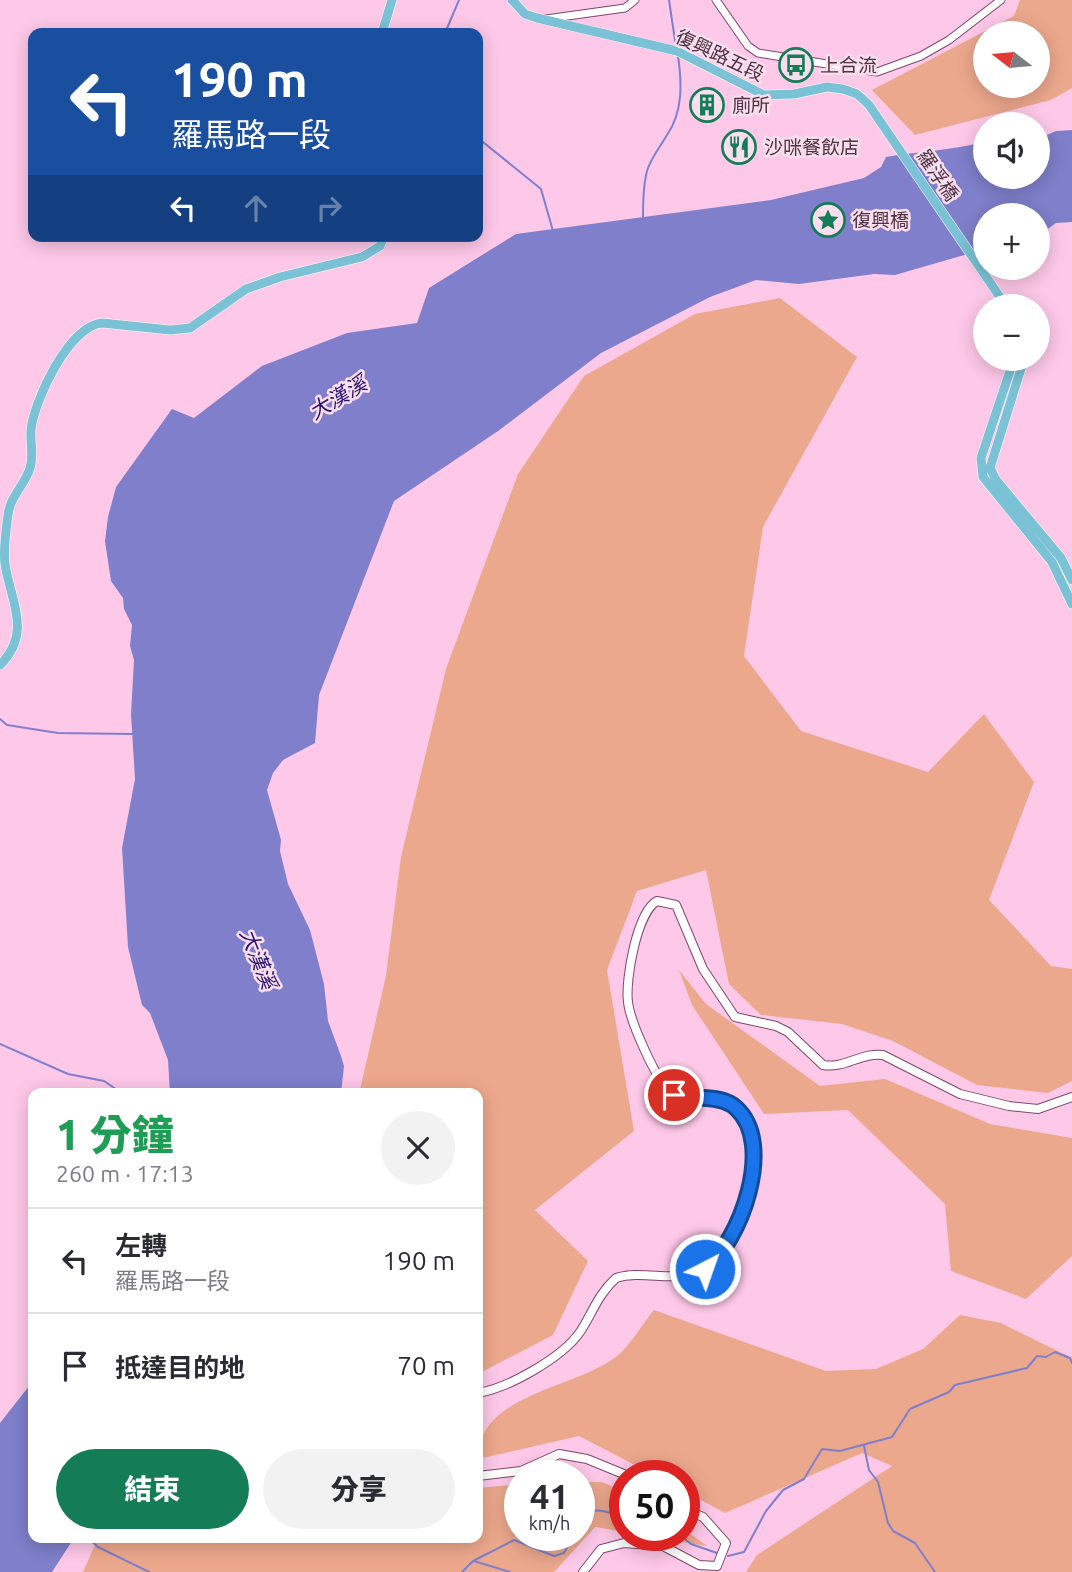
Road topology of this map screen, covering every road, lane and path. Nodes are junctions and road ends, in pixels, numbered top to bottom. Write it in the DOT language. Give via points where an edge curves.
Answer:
graph roads {
  1 [pos="392,0"];
  2 [pos="513,0"];
  3 [pos="635,0"];
  4 [pos="716,0"];
  5 [pos="1001,0"];
  6 [pos="545,19"];
  7 [pos="384,28"];
  8 [pos="873,110"];
  9 [pos="382,242"];
  10 [pos="998,294"];
  11 [pos="1012,371"];
  12 [pos="1017,371"];
  13 [pos="1011,382"];
  14 [pos="986,459"];
  15 [pos="1072,580"];
  16 [pos="1072,604"];
  17 [pos="0,665"];
  18 [pos="1072,1097"];
  19 [pos="483,1392"];
  20 [pos="609,1468"];
  21 [pos="483,1475"];
  22 [pos="700,1518"];
  23 [pos="609,1547"];
  24 [pos="674,1551"];
  25 [pos="583,1572"];
  1 -- 7 [label="main road"];
  2 -- 6 [label="main road, 復興路五段" via="526,14"];
  3 -- 6 [label="street" via="625,8"];
  4 -- 5 [label="street" via="758,53 877,72 949,40"];
  6 -- 8 [label="main road, 復興路五段" via="677,51 764,95 843,89 857,94"];
  8 -- 10 [label="main road, 羅浮橋"];
  9 -- 17 [label="main road" via="362,257 246,289 190,328 102,323 77,335 49,379 31,428 30,470 10,503 5,564 17,616 12,649"];
  11 -- 13 [label="main road"];
  12 -- 13 [label="main road"];
  13 -- 14 [label="main road"];
  14 -- 15 [label="main road" via="996,480 1060,558"];
  14 -- 16 [label="main road" via="983,477 1052,562"];
  18 -- 19 [label="main road" via="1026,1110 960,1094 883,1055 823,1065 788,1032 735,1017 702,969 676,905 657,901 641,922 629,982 630,1016 664,1086 674,1095 731,1104 743,1117 754,1164 746,1198 727,1244 705,1269 689,1275 616,1278 564,1351 498,1390"];
  20 -- 21 [label="main road" via="559,1454 521,1471"];
  22 -- 24 [label="main road" via="726,1543 717,1566 710,1568"];
  23 -- 25 [label="main road" via="601,1549"];
}
